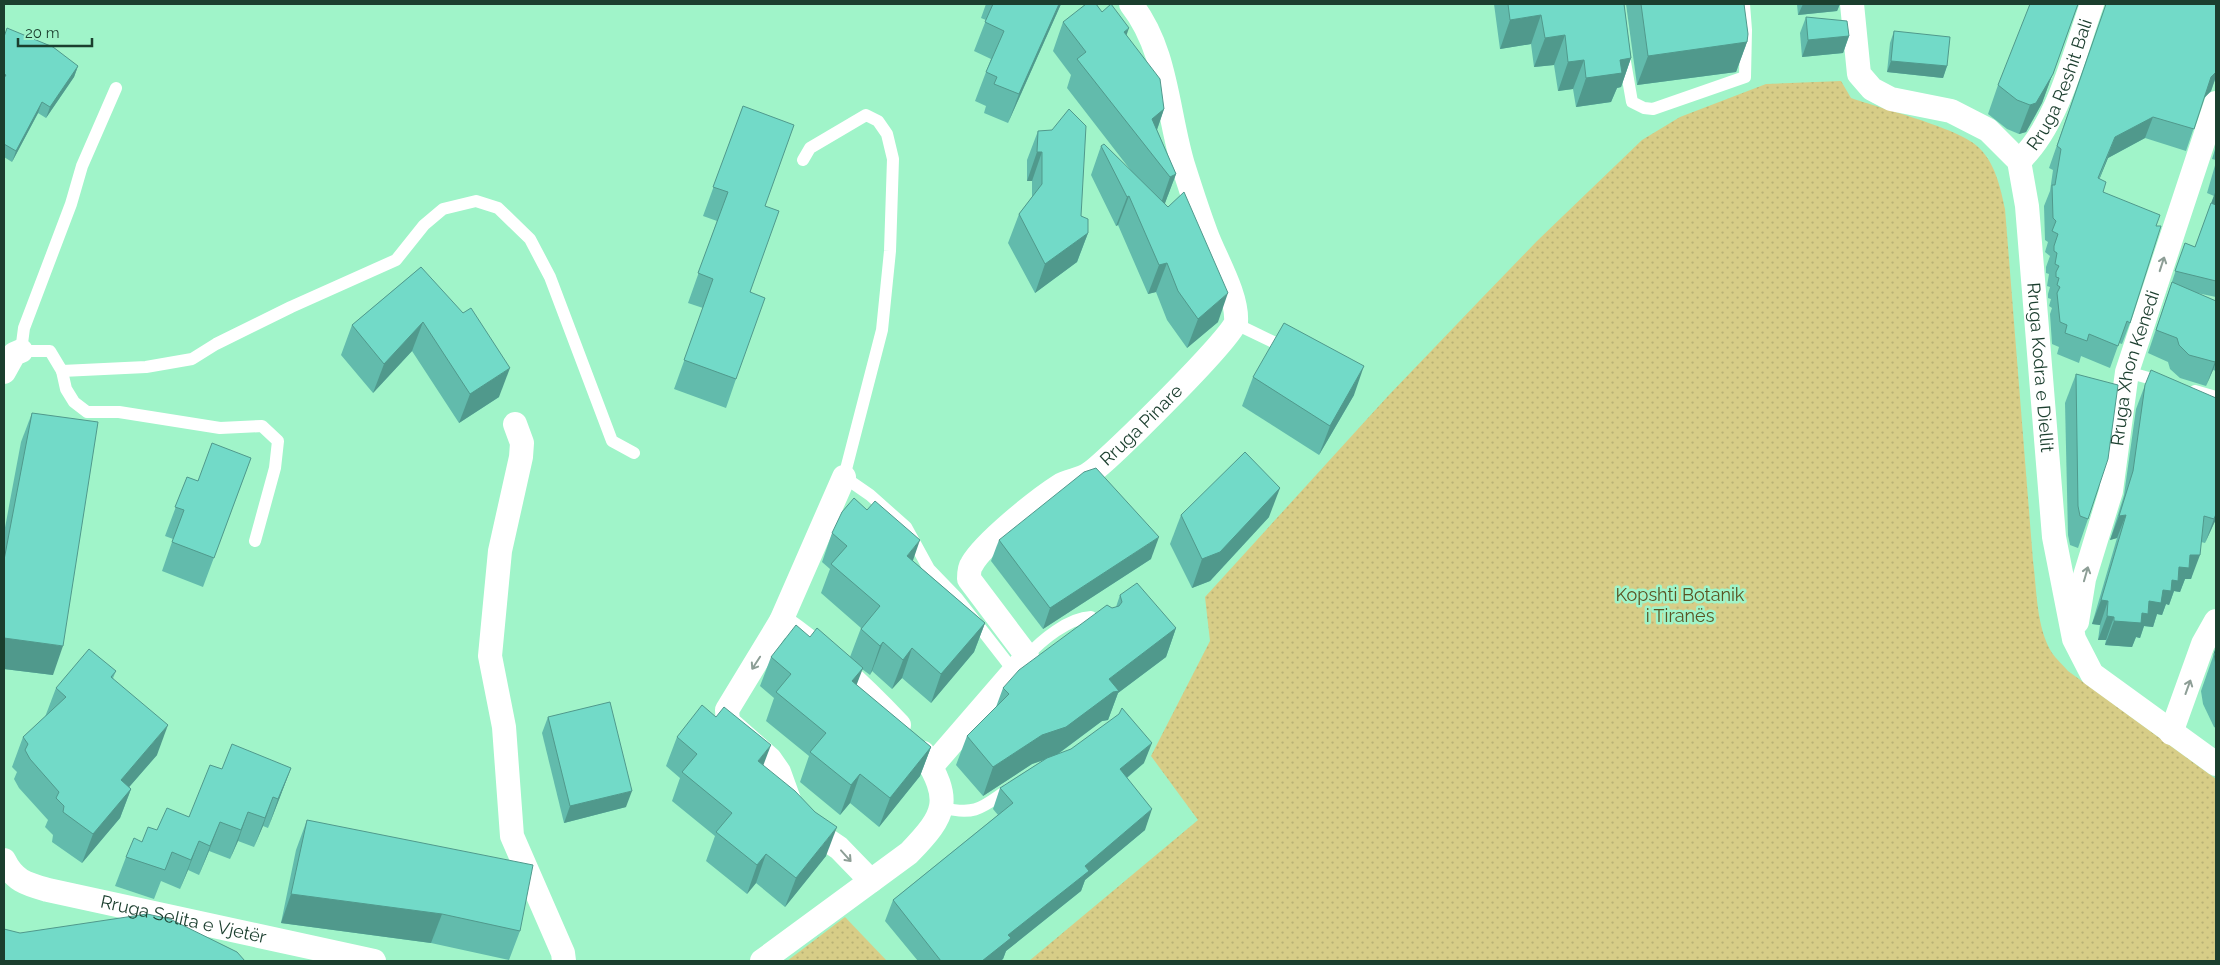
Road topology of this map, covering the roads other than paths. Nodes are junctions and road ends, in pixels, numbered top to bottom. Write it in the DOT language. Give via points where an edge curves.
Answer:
graph roads {
  1 [pos="1132,4"];
  2 [pos="1744,4"];
  3 [pos="1852,4"];
  4 [pos="2092,4"];
  5 [pos="1623,47"];
  6 [pos="116,88"];
  7 [pos="2216,103"];
  8 [pos="803,160"];
  9 [pos="2019,161"];
  10 [pos="1236,324"];
  11 [pos="21,351"];
  12 [pos="1296,353"];
  13 [pos="62,371"];
  14 [pos="4,372"];
  15 [pos="2126,372"];
  16 [pos="2216,397"];
  17 [pos="515,424"];
  18 [pos="634,453"];
  19 [pos="844,477"];
  20 [pos="255,541"];
  21 [pos="781,621"];
  22 [pos="2216,621"];
  23 [pos="1103,629"];
  24 [pos="2074,639"];
  25 [pos="1020,663"];
  26 [pos="2172,733"];
  27 [pos="2216,764"];
  28 [pos="931,767"];
  29 [pos="1024,778"];
  30 [pos="943,808"];
  31 [pos="4,860"];
  32 [pos="870,881"];
  33 [pos="374,961"];
  34 [pos="564,961"];
  35 [pos="762,961"];
  1 -- 10 [label="street" via="1148,31 1157,56 1183,163 1235,306"];
  2 -- 5 [label="lane" via="1744,77 1727,84 1653,109 1644,108 1632,102"];
  3 -- 9 [label="street" via="1859,74 1872,89 1891,99 1951,111 1988,130"];
  4 -- 9 [label="street, Rruga Reshit Bali" via="2052,116 2033,148"];
  6 -- 11 [label="lane" via="82,166 72,204 24,328"];
  15 -- 7 [label="street, Rruga Xhon Kenedi, one-way"];
  8 -- 19 [label="lane" via="810,148 866,115 878,121 887,134 893,159 890,251 882,330"];
  9 -- 24 [label="street, Rruga Kodra e Diellit" via="2027,206 2054,537"];
  10 -- 12 [label="lane"];
  10 -- 25 [label="street, Rruga Pinare" via="1228,337 1179,389 1090,474 1059,486 1002,532 970,566 969,579"];
  11 -- 13 [label="lane" via="50,351"];
  11 -- 14 [label="street" via="14,354"];
  13 -- 18 [label="lane" via="146,367 192,359 292,307 396,260 424,225 442,209 476,201 498,208 530,239 550,277 612,441"];
  13 -- 20 [label="lane" via="66,389 74,402 87,412 119,412 220,428 262,426 278,441 275,468"];
  15 -- 16 [label="lane"];
  24 -- 15 [label="street, Rruga Xhon Kenedi, one-way" via="2084,579 2111,491"];
  17 -- 34 [label="street" via="522,443 521,457 500,551 490,656 504,727 512,836"];
  19 -- 21 [label="street"];
  19 -- 25 [label="lane" via="906,527 929,569"];
  21 -- 28 [label="street" via="863,688 918,745"];
  21 -- 32 [label="street, one-way" via="727,710 728,722 770,759 779,772 792,808 800,818 839,848"];
  26 -- 22 [label="street, one-way" via="2203,644"];
  23 -- 25 [label="lane" via="1091,617 1082,618 1060,630"];
  24 -- 26 [label="street, Rruga Kodra e Diellit" via="2092,674"];
  25 -- 28 [label="street"];
  26 -- 27 [label="street, Rruga Kodra e Diellit"];
  28 -- 30 [label="street" via="941,787"];
  29 -- 30 [label="lane" via="978,809 963,812"];
  30 -- 32 [label="street" via="927,834 909,853"];
  31 -- 33 [label="street, Rruga Selita e Vjetër" via="10,873 48,890"];
  32 -- 35 [label="street"];
}
